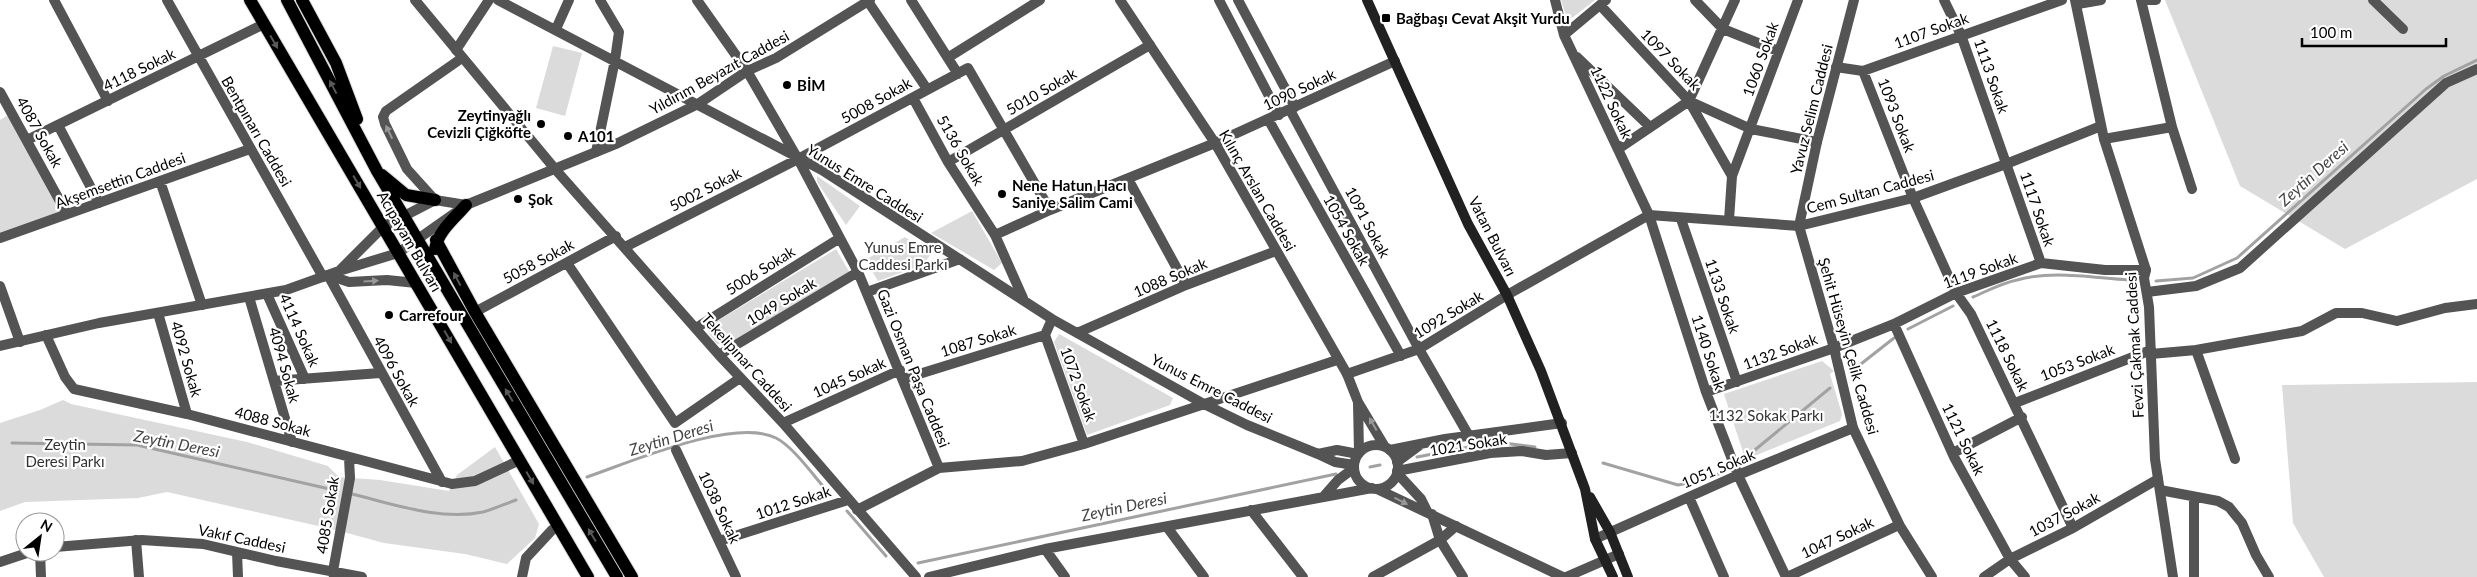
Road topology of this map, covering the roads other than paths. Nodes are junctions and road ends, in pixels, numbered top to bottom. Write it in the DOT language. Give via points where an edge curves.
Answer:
graph roads {
  1 [pos="54,0"];
  2 [pos="167,0"];
  3 [pos="250,0"];
  4 [pos="287,0"];
  5 [pos="302,0"];
  6 [pos="415,0"];
  7 [pos="488,0"];
  8 [pos="498,0"];
  9 [pos="569,0"];
  10 [pos="600,0"];
  11 [pos="697,0"];
  12 [pos="869,0"];
  13 [pos="911,0"];
  14 [pos="1040,0"];
  15 [pos="1120,0"];
  16 [pos="1236,0"];
  17 [pos="1367,0"];
  18 [pos="1555,0"];
  19 [pos="1695,0"];
  20 [pos="1735,0"];
  21 [pos="1798,0"];
  22 [pos="1854,0"];
  23 [pos="1944,0"];
  24 [pos="2062,0"];
  25 [pos="2101,0"];
  26 [pos="2141,0"];
  27 [pos="2148,0"];
  28 [pos="2156,0"];
  29 [pos="2373,0"];
  30 [pos="1220,2"];
  31 [pos="2077,2"];
  32 [pos="1603,3"];
  33 [pos="264,24"];
  34 [pos="2403,28"];
  35 [pos="556,29"];
  36 [pos="1723,29"];
  37 [pos="1564,35"];
  38 [pos="1961,35"];
  39 [pos="1150,45"];
  40 [pos="1778,51"];
  41 [pos="1572,53"];
  42 [pos="459,54"];
  43 [pos="197,56"];
  44 [pos="948,57"];
  45 [pos="615,60"];
  46 [pos="1396,60"];
  47 [pos="1836,67"];
  48 [pos="2477,69"];
  49 [pos="747,71"];
  50 [pos="1863,71"];
  51 [pos="958,74"];
  52 [pos="926,89"];
  53 [pos="0,92"];
  54 [pos="913,98"];
  55 [pos="108,101"];
  56 [pos="1689,101"];
  57 [pos="698,104"];
  58 [pos="1293,109"];
  59 [pos="1279,115"];
  60 [pos="1268,119"];
  61 [pos="58,125"];
  62 [pos="2100,126"];
  63 [pos="2172,126"];
  64 [pos="1650,127"];
  65 [pos="1751,129"];
  66 [pos="1004,130"];
  67 [pos="2104,138"];
  68 [pos="27,140"];
  69 [pos="1817,142"];
  70 [pos="1215,143"];
  71 [pos="250,149"];
  72 [pos="1618,149"];
  73 [pos="596,152"];
  74 [pos="798,159"];
  75 [pos="948,162"];
  76 [pos="2006,164"];
  77 [pos="555,169"];
  78 [pos="376,170"];
  79 [pos="1732,176"];
  80 [pos="1128,179"];
  81 [pos="160,181"];
  82 [pos="2192,189"];
  83 [pos="1913,198"];
  84 [pos="435,200"];
  85 [pos="99,203"];
  86 [pos="466,205"];
  87 [pos="1050,210"];
  88 [pos="67,214"];
  89 [pos="403,216"];
  90 [pos="1649,216"];
  91 [pos="1681,219"];
  92 [pos="1729,220"];
  93 [pos="1799,226"];
  94 [pos="383,227"];
  95 [pos="995,235"];
  96 [pos="616,236"];
  97 [pos="0,238"];
  98 [pos="840,238"];
  99 [pos="417,240"];
  100 [pos="436,240"];
  101 [pos="625,247"];
  102 [pos="1276,251"];
  103 [pos="398,253"];
  104 [pos="960,259"];
  105 [pos="567,263"];
  106 [pos="2041,263"];
  107 [pos="432,266"];
  108 [pos="2146,270"];
  109 [pos="339,271"];
  110 [pos="858,272"];
  111 [pos="326,276"];
  112 [pos="416,283"];
  113 [pos="1186,285"];
  114 [pos="0,286"];
  115 [pos="867,292"];
  116 [pos="2147,292"];
  117 [pos="1956,293"];
  118 [pos="267,294"];
  119 [pos="1507,295"];
  120 [pos="249,297"];
  121 [pos="1023,298"];
  122 [pos="2477,304"];
  123 [pos="202,305"];
  124 [pos="475,312"];
  125 [pos="158,313"];
  126 [pos="1052,319"];
  127 [pos="1894,324"];
  128 [pos="696,328"];
  129 [pos="1077,333"];
  130 [pos="1045,335"];
  131 [pos="46,336"];
  132 [pos="20,342"];
  133 [pos="0,346"];
  134 [pos="1834,348"];
  135 [pos="1420,350"];
  136 [pos="2196,350"];
  137 [pos="2151,352"];
  138 [pos="719,355"];
  139 [pos="1400,356"];
  140 [pos="1337,360"];
  141 [pos="380,372"];
  142 [pos="901,374"];
  143 [pos="1347,374"];
  144 [pos="740,378"];
  145 [pos="305,379"];
  146 [pos="274,381"];
  147 [pos="1737,382"];
  148 [pos="1706,392"];
  149 [pos="1358,402"];
  150 [pos="2015,402"];
  151 [pos="1204,404"];
  152 [pos="187,414"];
  153 [pos="2022,416"];
  154 [pos="783,423"];
  155 [pos="1562,423"];
  156 [pos="1853,428"];
  157 [pos="1469,436"];
  158 [pos="292,442"];
  159 [pos="1084,444"];
  160 [pos="1420,445"];
  161 [pos="1388,449"];
  162 [pos="676,450"];
  163 [pos="1358,453"];
  164 [pos="1572,453"];
  165 [pos="1953,453"];
  166 [pos="1318,454"];
  167 [pos="349,458"];
  168 [pos="2234,459"];
  169 [pos="520,460"];
  170 [pos="1354,467"];
  171 [pos="939,468"];
  172 [pos="1397,469"];
  173 [pos="1738,475"];
  174 [pos="442,482"];
  175 [pos="2159,485"];
  176 [pos="1374,489"];
  177 [pos="1585,489"];
  178 [pos="1324,496"];
  179 [pos="1689,497"];
  180 [pos="2194,497"];
  181 [pos="848,500"];
  182 [pos="857,510"];
  183 [pos="1251,510"];
  184 [pos="1429,512"];
  185 [pos="1899,525"];
  186 [pos="1456,526"];
  187 [pos="558,527"];
  188 [pos="1167,527"];
  189 [pos="2073,528"];
  190 [pos="1610,532"];
  191 [pos="1595,539"];
  192 [pos="136,540"];
  193 [pos="1440,540"];
  194 [pos="719,541"];
  195 [pos="65,546"];
  196 [pos="1045,549"];
  197 [pos="237,552"];
  198 [pos="1619,554"];
  199 [pos="15,557"];
  200 [pos="1605,560"];
  201 [pos="2012,561"];
  202 [pos="0,562"];
  203 [pos="41,562"];
  204 [pos="333,574"];
  205 [pos="42,577"];
  206 [pos="139,577"];
  207 [pos="238,577"];
  208 [pos="362,577"];
  209 [pos="522,577"];
  210 [pos="588,577"];
  211 [pos="617,577"];
  212 [pos="632,577"];
  213 [pos="736,577"];
  214 [pos="916,577"];
  215 [pos="929,577"];
  216 [pos="1065,577"];
  217 [pos="1204,577"];
  218 [pos="1303,577"];
  219 [pos="1373,577"];
  220 [pos="1463,577"];
  221 [pos="1564,577"];
  222 [pos="1613,577"];
  223 [pos="1628,577"];
  224 [pos="1724,577"];
  225 [pos="1786,577"];
  226 [pos="1932,577"];
  227 [pos="1984,577"];
  228 [pos="2025,577"];
  229 [pos="2172,577"];
  230 [pos="2194,577"];
  231 [pos="2269,577"];
  1 -- 55 [label="street"];
  2 -- 43 [label="street, Bentpınarı Caddesi"];
  3 -- 33 [label="main road, Acıpayam Bulvarı"];
  78 -- 4 [label="main road, Acıpayam Bulvarı, one-way"];
  5 -- 78 [label="main road" via="336,63"];
  6 -- 42 [label="street, Tekelipınar Caddesi"];
  7 -- 42 [label="street"];
  8 -- 35 [label="street, Yunus Emre Caddesi"];
  9 -- 35 [label="street"];
  10 -- 45 [label="street" via="619,32"];
  11 -- 49 [label="street, Gazi Osman Paşa Caddesi"];
  12 -- 49 [label="street, Yıldırım Beyazıt Caddesi" via="776,58"];
  12 -- 52 [label="street"];
  13 -- 44 [label="street"];
  14 -- 44 [label="street"];
  15 -- 39 [label="street, Kılınç Arslan Caddesi"];
  16 -- 30 [label="street"];
  16 -- 58 [label="street, 1091 Sokak"];
  17 -- 46 [label="main road, Vatan Bulvarı"];
  18 -- 37 [label="street, 1122 Sokak"];
  19 -- 36 [label="street"];
  20 -- 36 [label="street"];
  21 -- 40 [label="street, 1060 Sokak"];
  22 -- 47 [label="street, Yavuz Selim Caddesi"];
  23 -- 38 [label="street, 1113 Sokak"];
  24 -- 38 [label="street, 1107 Sokak"];
  25 -- 31 [label="street"];
  26 -- 63 [label="street"];
  27 -- 28 [label="street"];
  29 -- 34 [label="street"];
  30 -- 59 [label="street"];
  31 -- 62 [label="street, Fevzi Çakmak Caddesi"];
  32 -- 37 [label="street"];
  32 -- 56 [label="street, 1097 Sokak"];
  33 -- 43 [label="street, 4118 Sokak"];
  33 -- 94 [label="main road, Acıpayam Bulvarı, one-way"];
  35 -- 45 [label="street, Yunus Emre Caddesi"];
  36 -- 40 [label="street"];
  36 -- 56 [label="street"];
  37 -- 41 [label="street, 1122 Sokak"];
  38 -- 50 [label="street, 1107 Sokak"];
  38 -- 76 [label="street, 1113 Sokak"];
  39 -- 66 [label="street, 5010 Sokak"];
  39 -- 70 [label="street, Kılınç Arslan Caddesi"];
  40 -- 65 [label="street, 1060 Sokak"];
  41 -- 64 [label="street"];
  41 -- 72 [label="street, 1122 Sokak"];
  42 -- 77 [label="street, Tekelipınar Caddesi"];
  84 -- 42 [label="street, one-way" via="407,169 383,117 386,111"];
  43 -- 55 [label="street, 4118 Sokak"];
  43 -- 71 [label="street, Bentpınarı Caddesi"];
  44 -- 51 [label="street"];
  45 -- 57 [label="street, Yunus Emre Caddesi"];
  45 -- 73 [label="street"];
  46 -- 58 [label="street, 1090 Sokak"];
  46 -- 119 [label="main road, Vatan Bulvarı" via="1468,224"];
  47 -- 50 [label="street, 1107 Sokak"];
  47 -- 69 [label="street, Yavuz Selim Caddesi"];
  48 -- 116 [label="street" via="2446,83 2240,268 2196,286"];
  49 -- 57 [label="street, Yıldırım Beyazıt Caddesi"];
  49 -- 74 [label="street, Gazi Osman Paşa Caddesi"];
  50 -- 83 [label="street, 1093 Sokak"];
  51 -- 52 [label="street, 5008 Sokak"];
  51 -- 66 [label="street, 5008 Sokak" via="968,68"];
  52 -- 54 [label="street, 5008 Sokak"];
  53 -- 68 [label="street, 4087 Sokak"];
  54 -- 74 [label="street, 5008 Sokak"];
  54 -- 75 [label="street, 5136 Sokak"];
  55 -- 61 [label="street, 4118 Sokak"];
  56 -- 64 [label="street"];
  56 -- 65 [label="street, 1097 Sokak"];
  56 -- 79 [label="street"];
  57 -- 73 [label="street, Yıldırım Beyazıt Caddesi"];
  57 -- 74 [label="street, Yunus Emre Caddesi"];
  58 -- 59 [label="street, 1090 Sokak"];
  58 -- 135 [label="street, 1091 Sokak"];
  59 -- 60 [label="street, 1090 Sokak"];
  60 -- 70 [label="street, 1090 Sokak"];
  60 -- 139 [label="street, 1054 Sokak"];
  61 -- 68 [label="street, 4118 Sokak"];
  61 -- 85 [label="street"];
  62 -- 67 [label="street, Fevzi Çakmak Caddesi"];
  62 -- 76 [label="street, Cem Sultan Caddesi"];
  63 -- 67 [label="street"];
  63 -- 82 [label="street"];
  64 -- 72 [label="street"];
  65 -- 69 [label="street, 1097 Sokak"];
  65 -- 79 [label="street, 1060 Sokak"];
  66 -- 75 [label="street, 5010 Sokak"];
  66 -- 87 [label="street"];
  67 -- 108 [label="street, Fevzi Çakmak Caddesi"];
  68 -- 88 [label="street, 4087 Sokak"];
  69 -- 93 [label="street, Yavuz Selim Caddesi"];
  70 -- 80 [label="street, 1090 Sokak"];
  70 -- 102 [label="street, Kılınç Arslan Caddesi"];
  71 -- 81 [label="street, Akşemsettin Caddesi"];
  71 -- 111 [label="street, Bentpınarı Caddesi"];
  72 -- 90 [label="street, 1122 Sokak"];
  73 -- 77 [label="street, Yıldırım Beyazıt Caddesi"];
  74 -- 98 [label="street, Gazi Osman Paşa Caddesi"];
  74 -- 101 [label="street, 5002 Sokak"];
  74 -- 104 [label="street, Yunus Emre Caddesi" via="822,170"];
  75 -- 95 [label="street, 5136 Sokak"];
  76 -- 83 [label="street, Cem Sultan Caddesi"];
  76 -- 106 [label="street, 1117 Sokak"];
  77 -- 86 [label="street, Yıldırım Beyazıt Caddesi"];
  77 -- 96 [label="street, Tekelipınar Caddesi"];
  78 -- 84 [label="main road" via="406,195"];
  78 -- 89 [label="main road, Acıpayam Bulvarı"];
  79 -- 92 [label="street, 1060 Sokak"];
  80 -- 87 [label="street, 1090 Sokak"];
  80 -- 113 [label="street"];
  81 -- 85 [label="street, Akşemsettin Caddesi"];
  81 -- 123 [label="street"];
  83 -- 93 [label="street, Cem Sultan Caddesi"];
  83 -- 117 [label="street, 1118 Sokak"];
  84 -- 86 [label="street"];
  84 -- 89 [label="street"];
  85 -- 88 [label="street, Akşemsettin Caddesi"];
  86 -- 99 [label="street, Yıldırım Beyazıt Caddesi"];
  86 -- 100 [label="main road"];
  87 -- 95 [label="street, 1090 Sokak"];
  88 -- 97 [label="street, Akşemsettin Caddesi"];
  89 -- 94 [label="street"];
  89 -- 99 [label="main road, Acıpayam Bulvarı"];
  90 -- 91 [label="street, Cem Sultan Caddesi"];
  90 -- 119 [label="street"];
  90 -- 148 [label="street, 1140 Sokak"];
  91 -- 92 [label="street, Cem Sultan Caddesi"];
  91 -- 147 [label="street, 1133 Sokak"];
  92 -- 93 [label="street, Cem Sultan Caddesi"];
  93 -- 134 [label="street, Şehit Hüseyin Çelik Caddesi"];
  94 -- 103 [label="main road, Acıpayam Bulvarı"];
  94 -- 109 [label="street"];
  95 -- 121 [label="street, 5136 Sokak"];
  96 -- 101 [label="street, Tekelipınar Caddesi"];
  96 -- 105 [label="street, 5058 Sokak"];
  98 -- 110 [label="street, Gazi Osman Paşa Caddesi"];
  98 -- 128 [label="street, 5006 Sokak"];
  99 -- 103 [label="street, Yıldırım Beyazıt Caddesi"];
  99 -- 107 [label="main road, Acıpayam Bulvarı"];
  100 -- 107 [label="main road"];
  124 -- 100 [label="main road, one-way"];
  101 -- 128 [label="street, Tekelipınar Caddesi"];
  102 -- 113 [label="street, 1088 Sokak"];
  102 -- 140 [label="street, Kılınç Arslan Caddesi"];
  103 -- 109 [label="street, Yıldırım Beyazıt Caddesi"];
  103 -- 112 [label="main road, Acıpayam Bulvarı"];
  104 -- 115 [label="street"];
  104 -- 121 [label="street, Yunus Emre Caddesi"];
  105 -- 124 [label="street, 5058 Sokak"];
  105 -- 144 [label="street" via="675,423"];
  106 -- 108 [label="street, 1119 Sokak" via="2105,270"];
  106 -- 117 [label="street, 1119 Sokak"];
  211 -- 107 [label="main road, Acıpayam Bulvarı, one-way"];
  108 -- 116 [label="street, Fevzi Çakmak Caddesi"];
  109 -- 111 [label="street, Yıldırım Beyazıt Caddesi"];
  110 -- 115 [label="street, Gazi Osman Paşa Caddesi"];
  110 -- 138 [label="street, 1049 Sokak"];
  111 -- 112 [label="street, one-way" via="349,282 387,280"];
  111 -- 118 [label="street, Yıldırım Beyazıt Caddesi"];
  111 -- 141 [label="street, 4096 Sokak"];
  112 -- 169 [label="main road, Acıpayam Bulvarı, one-way"];
  113 -- 129 [label="street, 1088 Sokak"];
  114 -- 132 [label="street"];
  115 -- 142 [label="street, Gazi Osman Paşa Caddesi"];
  116 -- 137 [label="street, Fevzi Çakmak Caddesi"];
  117 -- 127 [label="street, 1119 Sokak"];
  117 -- 150 [label="street, 1118 Sokak" via="1971,314"];
  118 -- 120 [label="street, Yıldırım Beyazıt Caddesi"];
  118 -- 145 [label="street, 4114 Sokak"];
  119 -- 135 [label="street, 1092 Sokak"];
  119 -- 155 [label="main road, Vatan Bulvarı"];
  120 -- 123 [label="street, Yıldırım Beyazıt Caddesi"];
  120 -- 146 [label="street, 4094 Sokak"];
  121 -- 126 [label="street, Yunus Emre Caddesi"];
  122 -- 136 [label="street, 1053 Sokak" via="2446,308 2397,321 2362,313 2336,313 2302,331"];
  123 -- 125 [label="street, Yıldırım Beyazıt Caddesi"];
  124 -- 212 [label="main road"];
  125 -- 131 [label="street, Yıldırım Beyazıt Caddesi"];
  125 -- 152 [label="street, 4092 Sokak"];
  126 -- 129 [label="street, Yunus Emre Caddesi"];
  126 -- 130 [label="street"];
  127 -- 134 [label="street, 1119 Sokak"];
  127 -- 165 [label="street, 1121 Sokak"];
  128 -- 138 [label="street, Tekelipınar Caddesi"];
  129 -- 151 [label="street, Yunus Emre Caddesi"];
  130 -- 142 [label="street, 1087 Sokak"];
  130 -- 159 [label="street, 1072 Sokak"];
  131 -- 132 [label="street, Yıldırım Beyazıt Caddesi"];
  131 -- 152 [label="street, 4088 Sokak" via="65,378 74,389"];
  132 -- 133 [label="street, Yıldırım Beyazıt Caddesi"];
  134 -- 147 [label="street, 1132 Sokak"];
  134 -- 156 [label="street, Şehit Hüseyin Çelik Caddesi"];
  135 -- 139 [label="street, 1092 Sokak"];
  135 -- 157 [label="street, 1091 Sokak"];
  136 -- 137 [label="street, 1053 Sokak"];
  136 -- 168 [label="street"];
  137 -- 150 [label="street, 1053 Sokak"];
  137 -- 175 [label="street, Fevzi Çakmak Caddesi"];
  138 -- 144 [label="street, Tekelipınar Caddesi"];
  139 -- 143 [label="street, 1092 Sokak"];
  140 -- 143 [label="street, Kılınç Arslan Caddesi"];
  140 -- 151 [label="street, Gazi Osman Paşa Caddesi"];
  141 -- 145 [label="street"];
  141 -- 174 [label="street, 4096 Sokak"];
  142 -- 154 [label="street, 1045 Sokak"];
  142 -- 171 [label="street, Gazi Osman Paşa Caddesi"];
  143 -- 149 [label="street, Kılınç Arslan Caddesi"];
  144 -- 154 [label="street, Tekelipınar Caddesi"];
  145 -- 146 [label="street"];
  146 -- 158 [label="street, 4094 Sokak"];
  147 -- 148 [label="street, 1132 Sokak"];
  148 -- 173 [label="street, 1140 Sokak"];
  161 -- 149 [label="street, Kılınç Arslan Caddesi, one-way"];
  149 -- 163 [label="street, Kılınç Arslan Caddesi"];
  150 -- 153 [label="street, 1118 Sokak"];
  151 -- 159 [label="street, Gazi Osman Paşa Caddesi"];
  151 -- 166 [label="street, Yunus Emre Caddesi"];
  152 -- 158 [label="street, 4088 Sokak"];
  153 -- 165 [label="street"];
  153 -- 189 [label="street, 1118 Sokak"];
  154 -- 181 [label="street, Tekelipınar Caddesi"];
  155 -- 157 [label="street"];
  155 -- 164 [label="main road, Vatan Bulvarı"];
  156 -- 173 [label="street, 1051 Sokak"];
  156 -- 185 [label="street, Şehit Hüseyin Çelik Caddesi"];
  157 -- 160 [label="street"];
  158 -- 167 [label="street, 4088 Sokak"];
  159 -- 171 [label="street, Gazi Osman Paşa Caddesi" via="1022,461"];
  160 -- 161 [label="street"];
  160 -- 172 [label="street"];
  161 -- 163 [label="street" via="1374,445"];
  161 -- 172 [label="street"];
  162 -- 194 [label="street, 1038 Sokak"];
  163 -- 166 [label="street, Yunus Emre Caddesi" via="1337,450"];
  163 -- 170 [label="street"];
  164 -- 172 [label="street, 1021 Sokak" via="1490,453"];
  164 -- 177 [label="main road, Vatan Bulvarı"];
  165 -- 201 [label="street, 1121 Sokak"];
  166 -- 170 [label="street, Yunus Emre Caddesi"];
  167 -- 174 [label="street, 4088 Sokak"];
  167 -- 204 [label="street, 4085 Sokak" via="350,478"];
  169 -- 174 [label="street, 4088 Sokak" via="475,481"];
  169 -- 187 [label="main road, Acıpayam Bulvarı, one-way"];
  170 -- 176 [label="street" via="1358,479"];
  170 -- 178 [label="street"];
  171 -- 182 [label="street"];
  172 -- 176 [label="street" via="1388,485"];
  172 -- 184 [label="street"];
  173 -- 179 [label="street, 1051 Sokak"];
  173 -- 225 [label="street, 1140 Sokak"];
  175 -- 180 [label="street"];
  175 -- 189 [label="street, 1037 Sokak"];
  175 -- 229 [label="street, Fevzi Çakmak Caddesi"];
  176 -- 178 [label="street"];
  176 -- 184 [label="street, one-way"];
  177 -- 190 [label="main road, Vatan Bulvarı"];
  177 -- 191 [label="main road, Vatan Bulvarı"];
  178 -- 183 [label="street"];
  179 -- 190 [label="street, 1051 Sokak"];
  179 -- 224 [label="street"];
  180 -- 230 [label="street"];
  180 -- 231 [label="street" via="2218,501 2229,507 2242,523"];
  181 -- 182 [label="street, Tekelipınar Caddesi"];
  181 -- 194 [label="street, 1012 Sokak"];
  182 -- 214 [label="street, Tekelipınar Caddesi"];
  183 -- 188 [label="street"];
  183 -- 218 [label="street"];
  184 -- 186 [label="street"];
  184 -- 193 [label="street"];
  185 -- 225 [label="street, 1047 Sokak"];
  185 -- 226 [label="street, Şehit Hüseyin Çelik Caddesi"];
  186 -- 193 [label="street"];
  186 -- 221 [label="street"];
  187 -- 209 [label="street" via="526,558"];
  187 -- 210 [label="main road, Acıpayam Bulvarı"];
  188 -- 196 [label="street"];
  188 -- 217 [label="street"];
  189 -- 201 [label="street, 1037 Sokak"];
  190 -- 191 [label="street, 1051 Sokak"];
  190 -- 198 [label="main road, Vatan Bulvarı"];
  191 -- 200 [label="main road, Vatan Bulvarı"];
  192 -- 195 [label="street, Vakıf Caddesi"];
  192 -- 197 [label="street, Vakıf Caddesi" via="203,544"];
  192 -- 206 [label="street"];
  193 -- 219 [label="street"];
  193 -- 220 [label="street"];
  194 -- 213 [label="street, 1038 Sokak"];
  196 -- 215 [label="street"];
  196 -- 216 [label="street"];
  197 -- 204 [label="street, Vakıf Caddesi"];
  197 -- 207 [label="street"];
  198 -- 200 [label="street"];
  198 -- 223 [label="main road, Vatan Bulvarı"];
  199 -- 202 [label="street"];
  200 -- 221 [label="street"];
  200 -- 222 [label="main road, Vatan Bulvarı"];
  201 -- 227 [label="street, 1037 Sokak"];
  201 -- 228 [label="street, 1121 Sokak"];
  203 -- 205 [label="street"];
  204 -- 208 [label="street, Vakıf Caddesi"];
}
